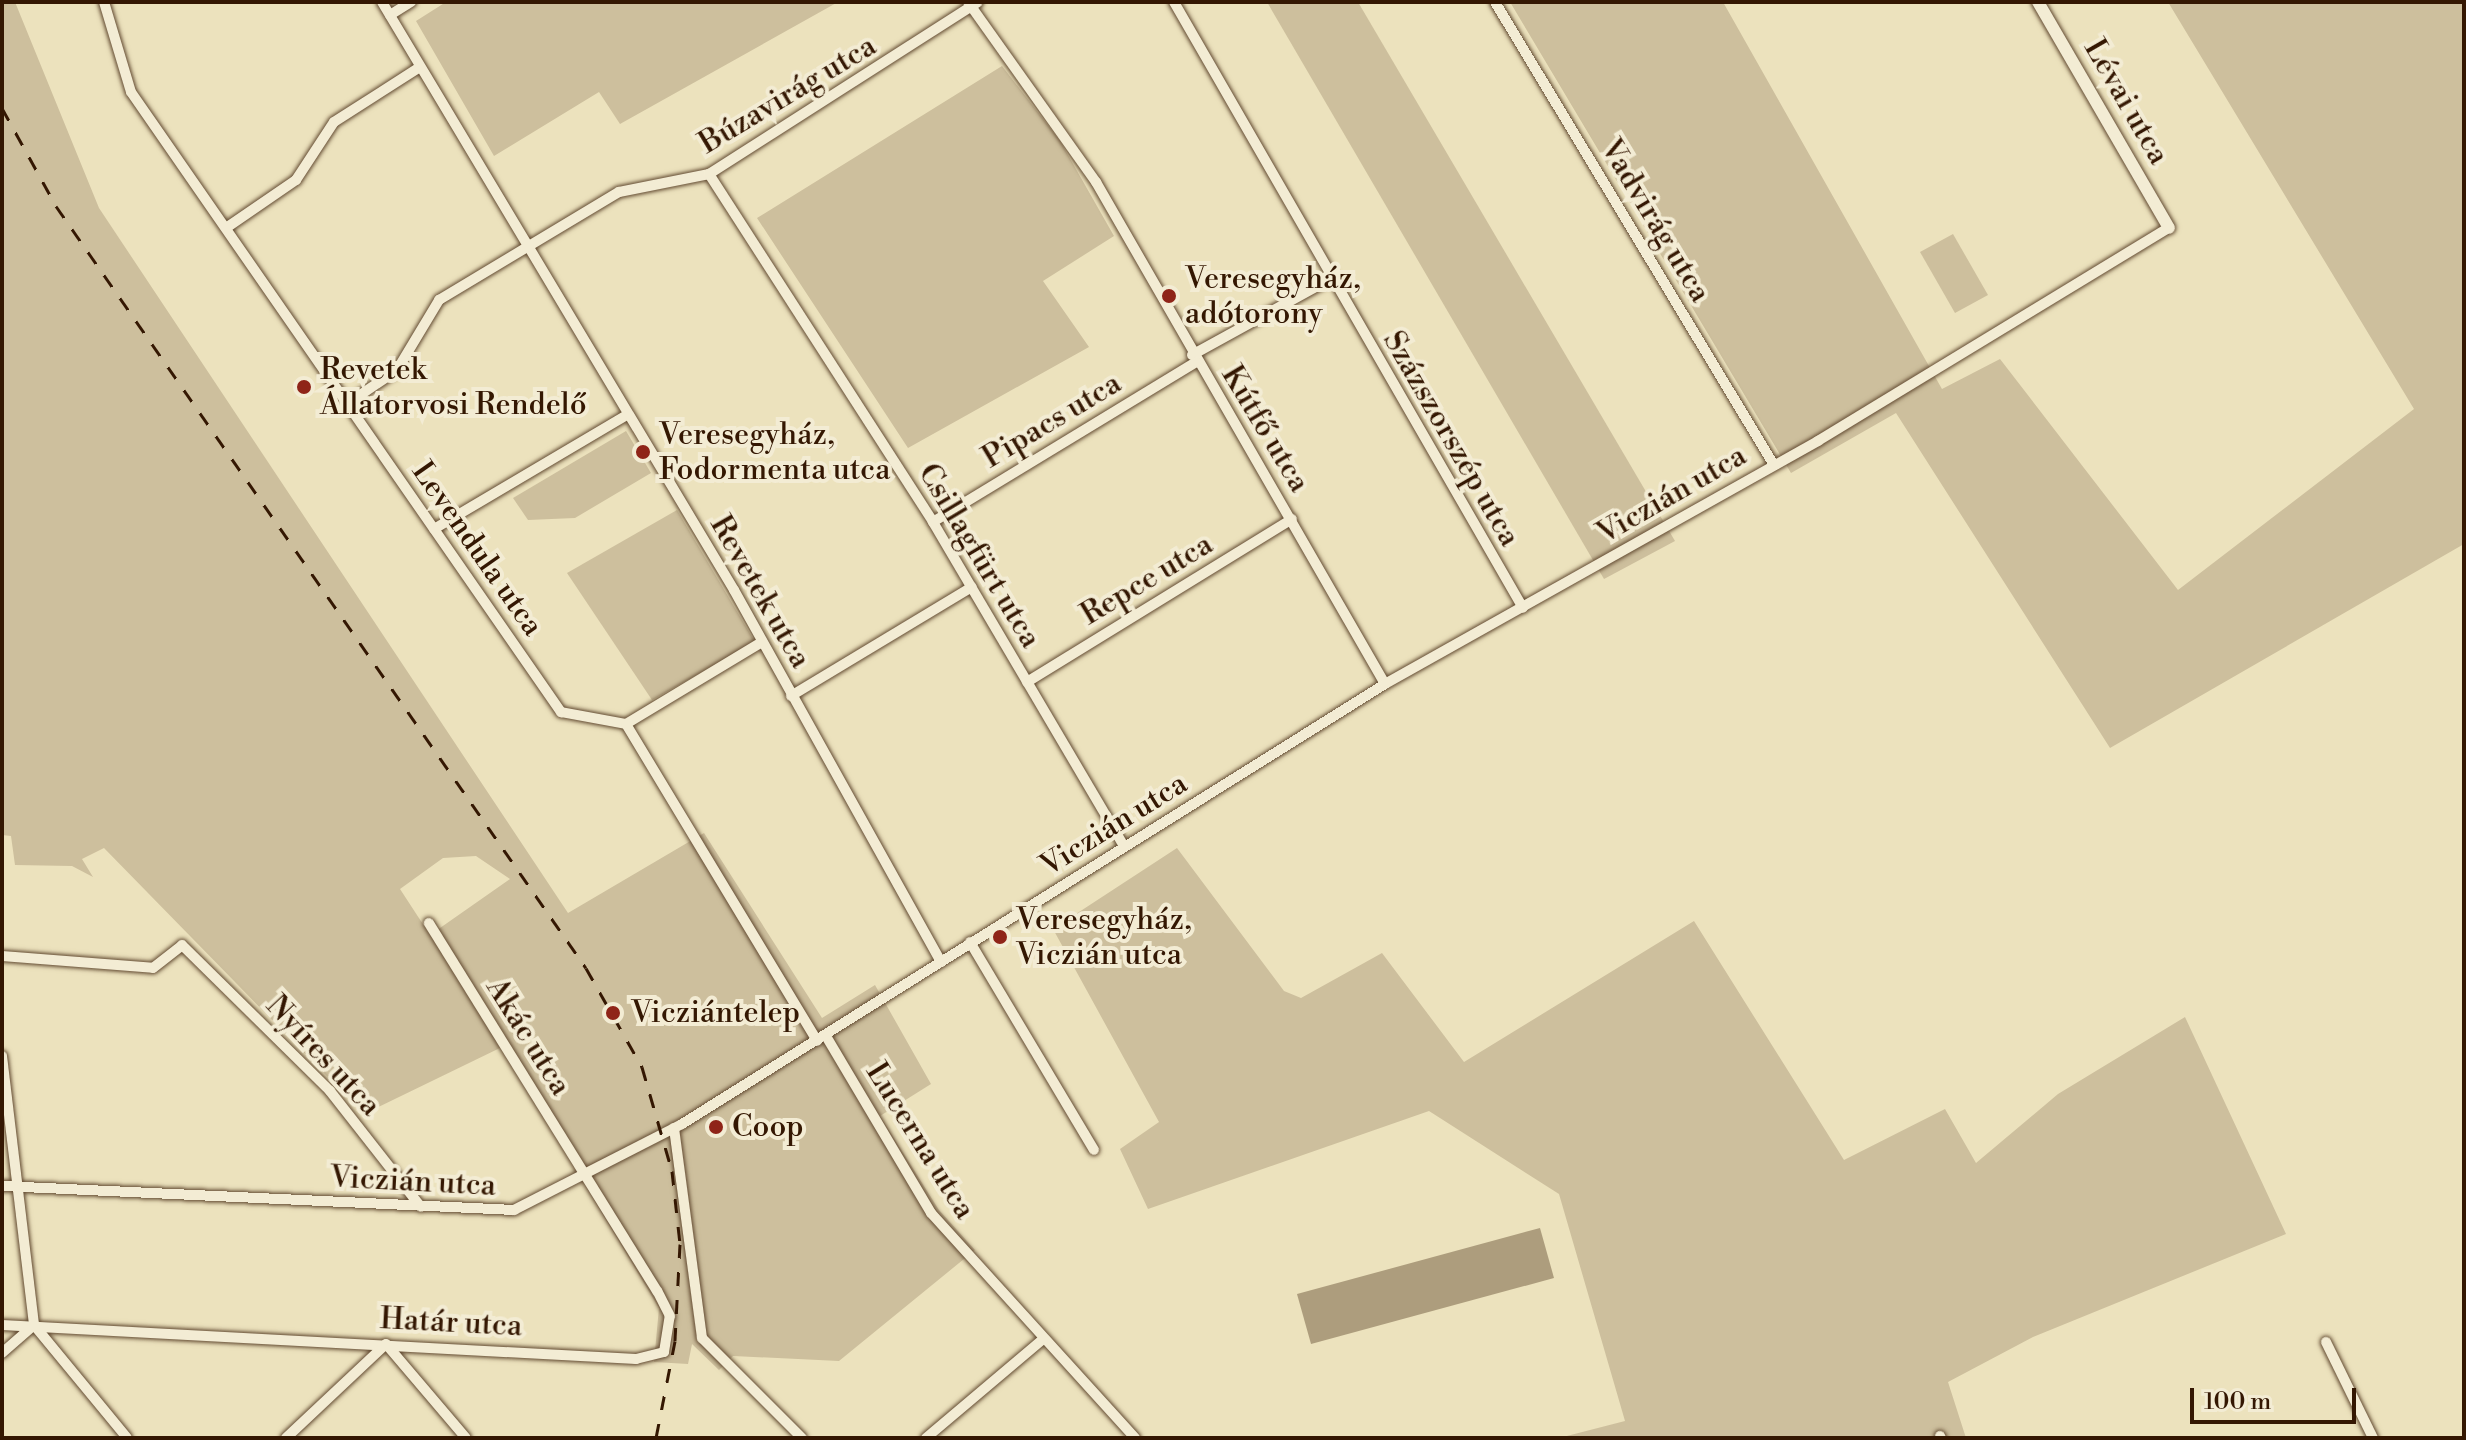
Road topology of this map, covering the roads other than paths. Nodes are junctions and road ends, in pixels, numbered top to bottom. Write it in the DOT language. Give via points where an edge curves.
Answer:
graph roads {
  1 [pos="104,2"];
  2 [pos="382,2"];
  3 [pos="411,2"];
  4 [pos="1174,2"];
  5 [pos="1495,2"];
  6 [pos="2038,2"];
  7 [pos="973,3"];
  8 [pos="390,15"];
  9 [pos="420,67"];
  10 [pos="709,174"];
  11 [pos="226,228"];
  12 [pos="2169,228"];
  13 [pos="529,249"];
  14 [pos="1330,279"];
  15 [pos="1194,358"];
  16 [pos="347,404"];
  17 [pos="627,415"];
  18 [pos="1774,465"];
  19 [pos="1292,519"];
  20 [pos="933,522"];
  21 [pos="434,529"];
  22 [pos="972,587"];
  23 [pos="1523,608"];
  24 [pos="762,642"];
  25 [pos="1027,682"];
  26 [pos="1385,684"];
  27 [pos="791,696"];
  28 [pos="626,724"];
  29 [pos="1124,846"];
  30 [pos="429,923"];
  31 [pos="970,942"];
  32 [pos="2,956"];
  33 [pos="941,962"];
  34 [pos="822,1038"];
  35 [pos="2,1056"];
  36 [pos="674,1128"];
  37 [pos="1094,1150"];
  38 [pos="587,1177"];
  39 [pos="2,1186"];
  40 [pos="17,1187"];
  41 [pos="421,1207"];
  42 [pos="2,1325"];
  43 [pos="34,1325"];
  44 [pos="1043,1339"];
  45 [pos="2326,1342"];
  46 [pos="386,1344"];
  47 [pos="2,1353"];
  48 [pos="127,1438"];
  49 [pos="286,1438"];
  50 [pos="466,1438"];
  51 [pos="802,1438"];
  52 [pos="926,1438"];
  53 [pos="1135,1438"];
  54 [pos="2373,1438"];
  1 -- 11 [label="street, Levendula utca" via="131,92"];
  2 -- 8 [label="street, Revetek utca"];
  3 -- 8 [label="street"];
  4 -- 14 [label="street, Százszorszép utca"];
  5 -- 18 [label="street, Vadvirág utca"];
  6 -- 12 [label="street, Lévai utca"];
  7 -- 10 [label="street, Búzavirág utca"];
  7 -- 15 [label="street, Kútfő utca" via="1096,182"];
  8 -- 9 [label="street, Revetek utca"];
  9 -- 11 [label="street" via="334,122 296,180"];
  9 -- 13 [label="street, Revetek utca"];
  10 -- 13 [label="street, Búzavirág utca" via="619,192"];
  10 -- 20 [label="street, Csillagfürt utca"];
  11 -- 16 [label="street, Levendula utca"];
  12 -- 18 [label="street, Viczián utca"];
  13 -- 16 [label="street, Búzavirág utca" via="439,300 397,370"];
  13 -- 17 [label="street, Revetek utca"];
  14 -- 15 [label="street, Pipacs utca"];
  14 -- 23 [label="street, Százszorszép utca"];
  15 -- 19 [label="street, Kútfő utca"];
  15 -- 20 [label="street, Pipacs utca"];
  16 -- 21 [label="street, Levendula utca"];
  17 -- 21 [label="street"];
  17 -- 24 [label="street, Revetek utca"];
  18 -- 23 [label="street, Viczián utca"];
  19 -- 25 [label="street, Repce utca"];
  19 -- 26 [label="street, Kútfő utca"];
  20 -- 22 [label="street, Csillagfürt utca"];
  21 -- 28 [label="street, Levendula utca" via="561,712"];
  22 -- 25 [label="street, Csillagfürt utca"];
  22 -- 27 [label="street"];
  23 -- 26 [label="street, Viczián utca"];
  24 -- 27 [label="street, Revetek utca"];
  24 -- 28 [label="street"];
  25 -- 29 [label="street, Csillagfürt utca"];
  26 -- 29 [label="street, Viczián utca"];
  27 -- 33 [label="street, Revetek utca"];
  28 -- 34 [label="street"];
  29 -- 31 [label="street, Viczián utca"];
  30 -- 38 [label="street, Akác utca"];
  31 -- 33 [label="street, Viczián utca"];
  31 -- 37 [label="street"];
  32 -- 41 [label="street, Nyíres utca" via="153,968 182,945 330,1091"];
  33 -- 34 [label="street, Viczián utca"];
  34 -- 36 [label="street, Viczián utca"];
  34 -- 44 [label="street, Lucerna utca" via="931,1213"];
  35 -- 40 [label="street"];
  36 -- 38 [label="street, Viczián utca"];
  36 -- 51 [label="street" via="702,1338"];
  38 -- 41 [label="street, Viczián utca" via="507,1212"];
  38 -- 46 [label="street, Határ utca" via="670,1316 664,1352 636,1359"];
  39 -- 40 [label="street"];
  40 -- 41 [label="street, Viczián utca"];
  40 -- 43 [label="street"];
  42 -- 43 [label="street, Határ utca"];
  43 -- 46 [label="street, Határ utca"];
  43 -- 47 [label="street"];
  43 -- 48 [label="street"];
  44 -- 52 [label="street"];
  44 -- 53 [label="street, Lucerna utca"];
  45 -- 54 [label="street"];
  46 -- 49 [label="street"];
  46 -- 50 [label="street"];
}
